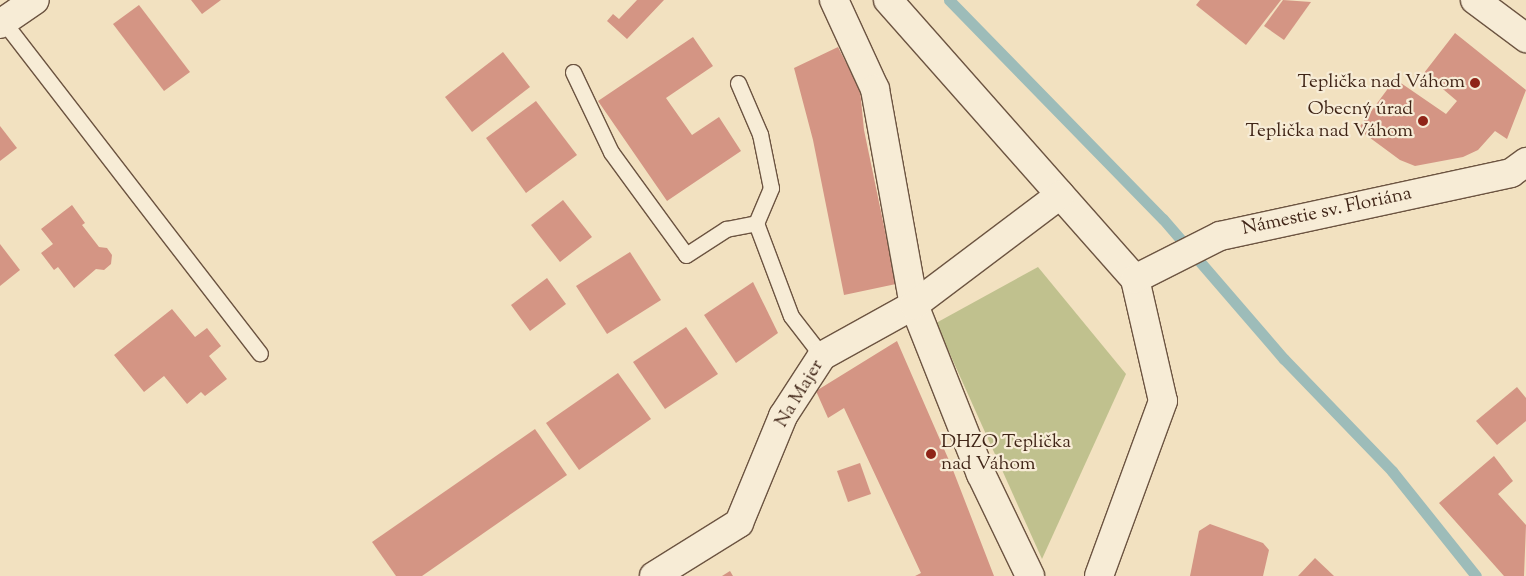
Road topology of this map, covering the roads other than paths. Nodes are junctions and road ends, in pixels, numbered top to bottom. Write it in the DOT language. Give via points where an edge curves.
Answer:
graph roads {
  1 [pos="35,0"];
  2 [pos="834,0"];
  3 [pos="888,0"];
  4 [pos="1475,0"];
  5 [pos="1,22"];
  6 [pos="1526,38"];
  7 [pos="573,72"];
  8 [pos="738,83"];
  9 [pos="1526,162"];
  10 [pos="1060,195"];
  11 [pos="756,223"];
  12 [pos="1135,279"];
  13 [pos="914,306"];
  14 [pos="260,353"];
  15 [pos="822,356"];
  16 [pos="668,572"];
  17 [pos="1030,576"];
  18 [pos="1099,576"];
  1 -- 5 [label="street"];
  2 -- 13 [label="street" via="876,89"];
  3 -- 10 [label="street"];
  4 -- 6 [label="street"];
  5 -- 14 [label="lane"];
  7 -- 11 [label="lane" via="611,152 686,255 726,229"];
  8 -- 11 [label="lane" via="760,134 771,188"];
  9 -- 12 [label="street, Námestie sv. Floriána" via="1511,173 1256,226 1206,240"];
  10 -- 12 [label="street"];
  10 -- 13 [label="street, Na Majer"];
  11 -- 15 [label="lane" via="791,316"];
  12 -- 18 [label="street" via="1163,401"];
  13 -- 15 [label="street, Na Majer"];
  13 -- 17 [label="street" via="981,474"];
  15 -- 16 [label="street, Na Majer" via="783,416 739,523"];
}
